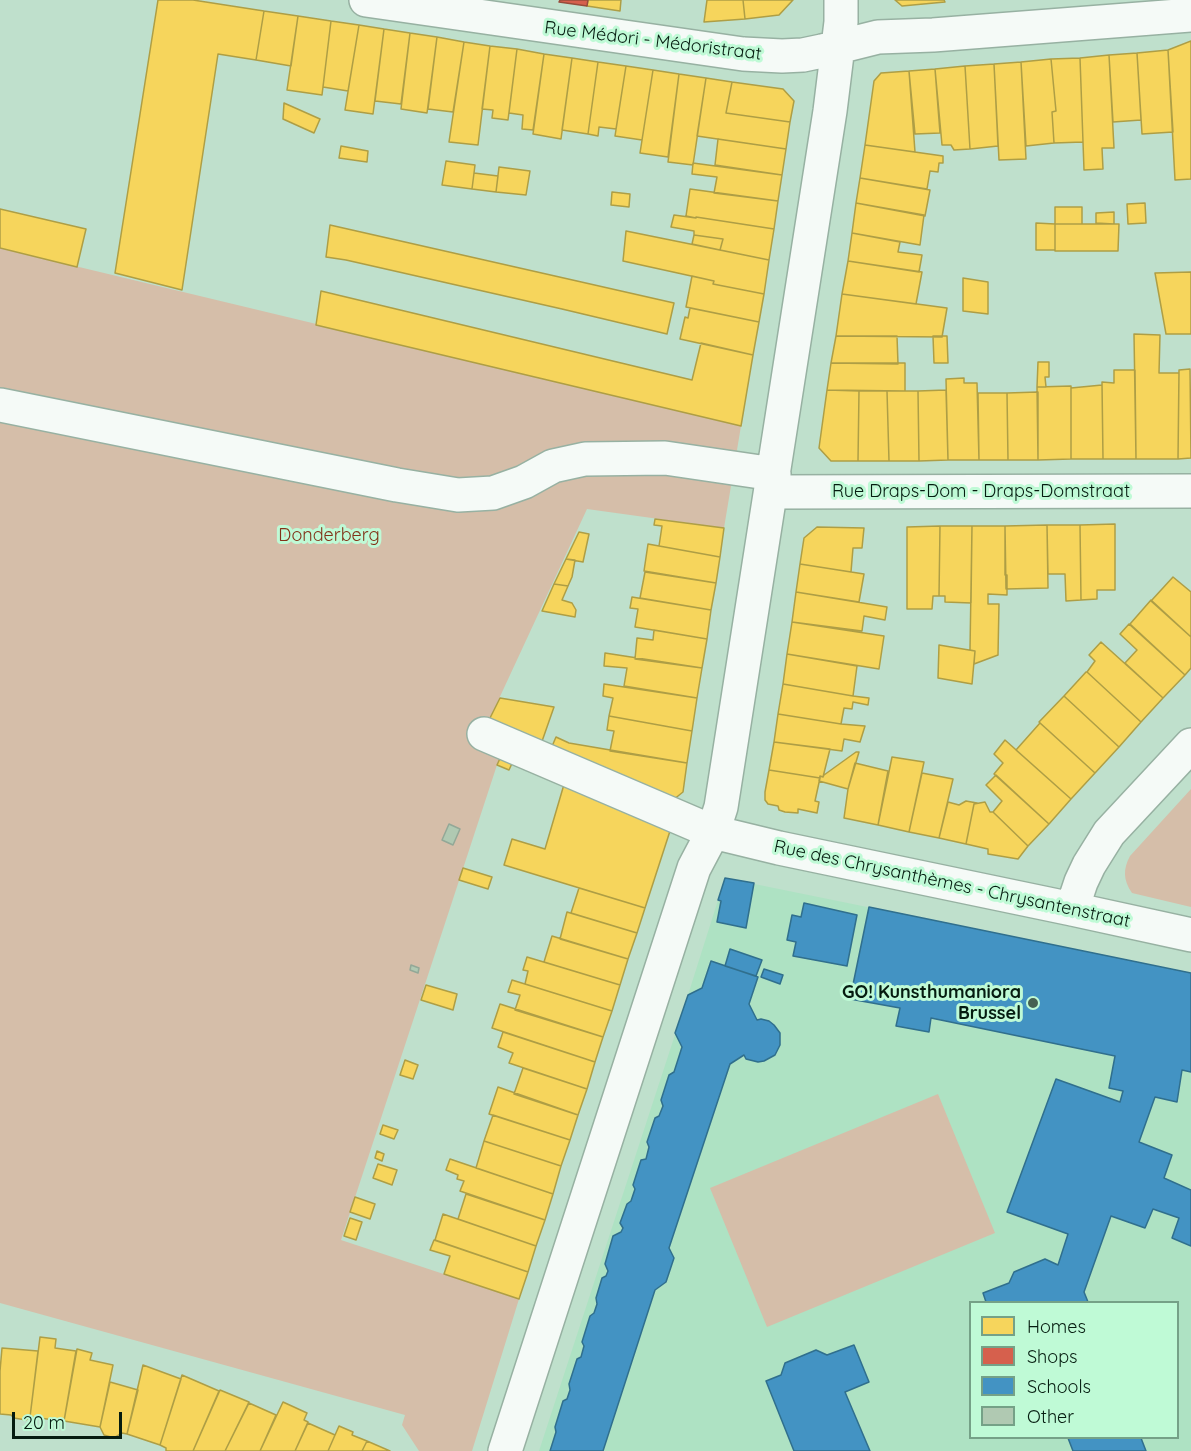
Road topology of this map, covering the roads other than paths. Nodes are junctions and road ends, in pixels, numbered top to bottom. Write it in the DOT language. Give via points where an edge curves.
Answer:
graph roads {
  1 [pos="366,0"];
  2 [pos="841,0"];
  3 [pos="1191,15"];
  4 [pos="838,47"];
  5 [pos="0,405"];
  6 [pos="772,483"];
  7 [pos="1191,491"];
  8 [pos="484,734"];
  9 [pos="1191,744"];
  10 [pos="713,832"];
  11 [pos="1072,909"];
  12 [pos="1191,935"];
  13 [pos="505,1451"];
  1 -- 4 [label="street, Rue Médori - Médoristraat" via="763,56"];
  2 -- 4 [label="street"];
  3 -- 4 [label="street, Rue Médori - Médoristraat" via="878,37"];
  4 -- 6 [label="street"];
  5 -- 6 [label="street, Rue Draps-Dom - Draps-Domstraat" via="458,495 493,493 553,466 585,459 665,458"];
  6 -- 7 [label="street, Rue Draps-Dom - Draps-Domstraat"];
  6 -- 10 [label="street" via="727,772"];
  8 -- 10 [label="street, Rue des Chrysanthèmes - Chrysantenstraat"];
  9 -- 11 [label="street" via="1109,833 1089,865"];
  10 -- 11 [label="street, Rue des Chrysanthèmes - Chrysantenstraat"];
  10 -- 13 [label="street" via="694,868"];
  11 -- 12 [label="street, Rue des Chrysanthèmes - Chrysantenstraat"];
}
